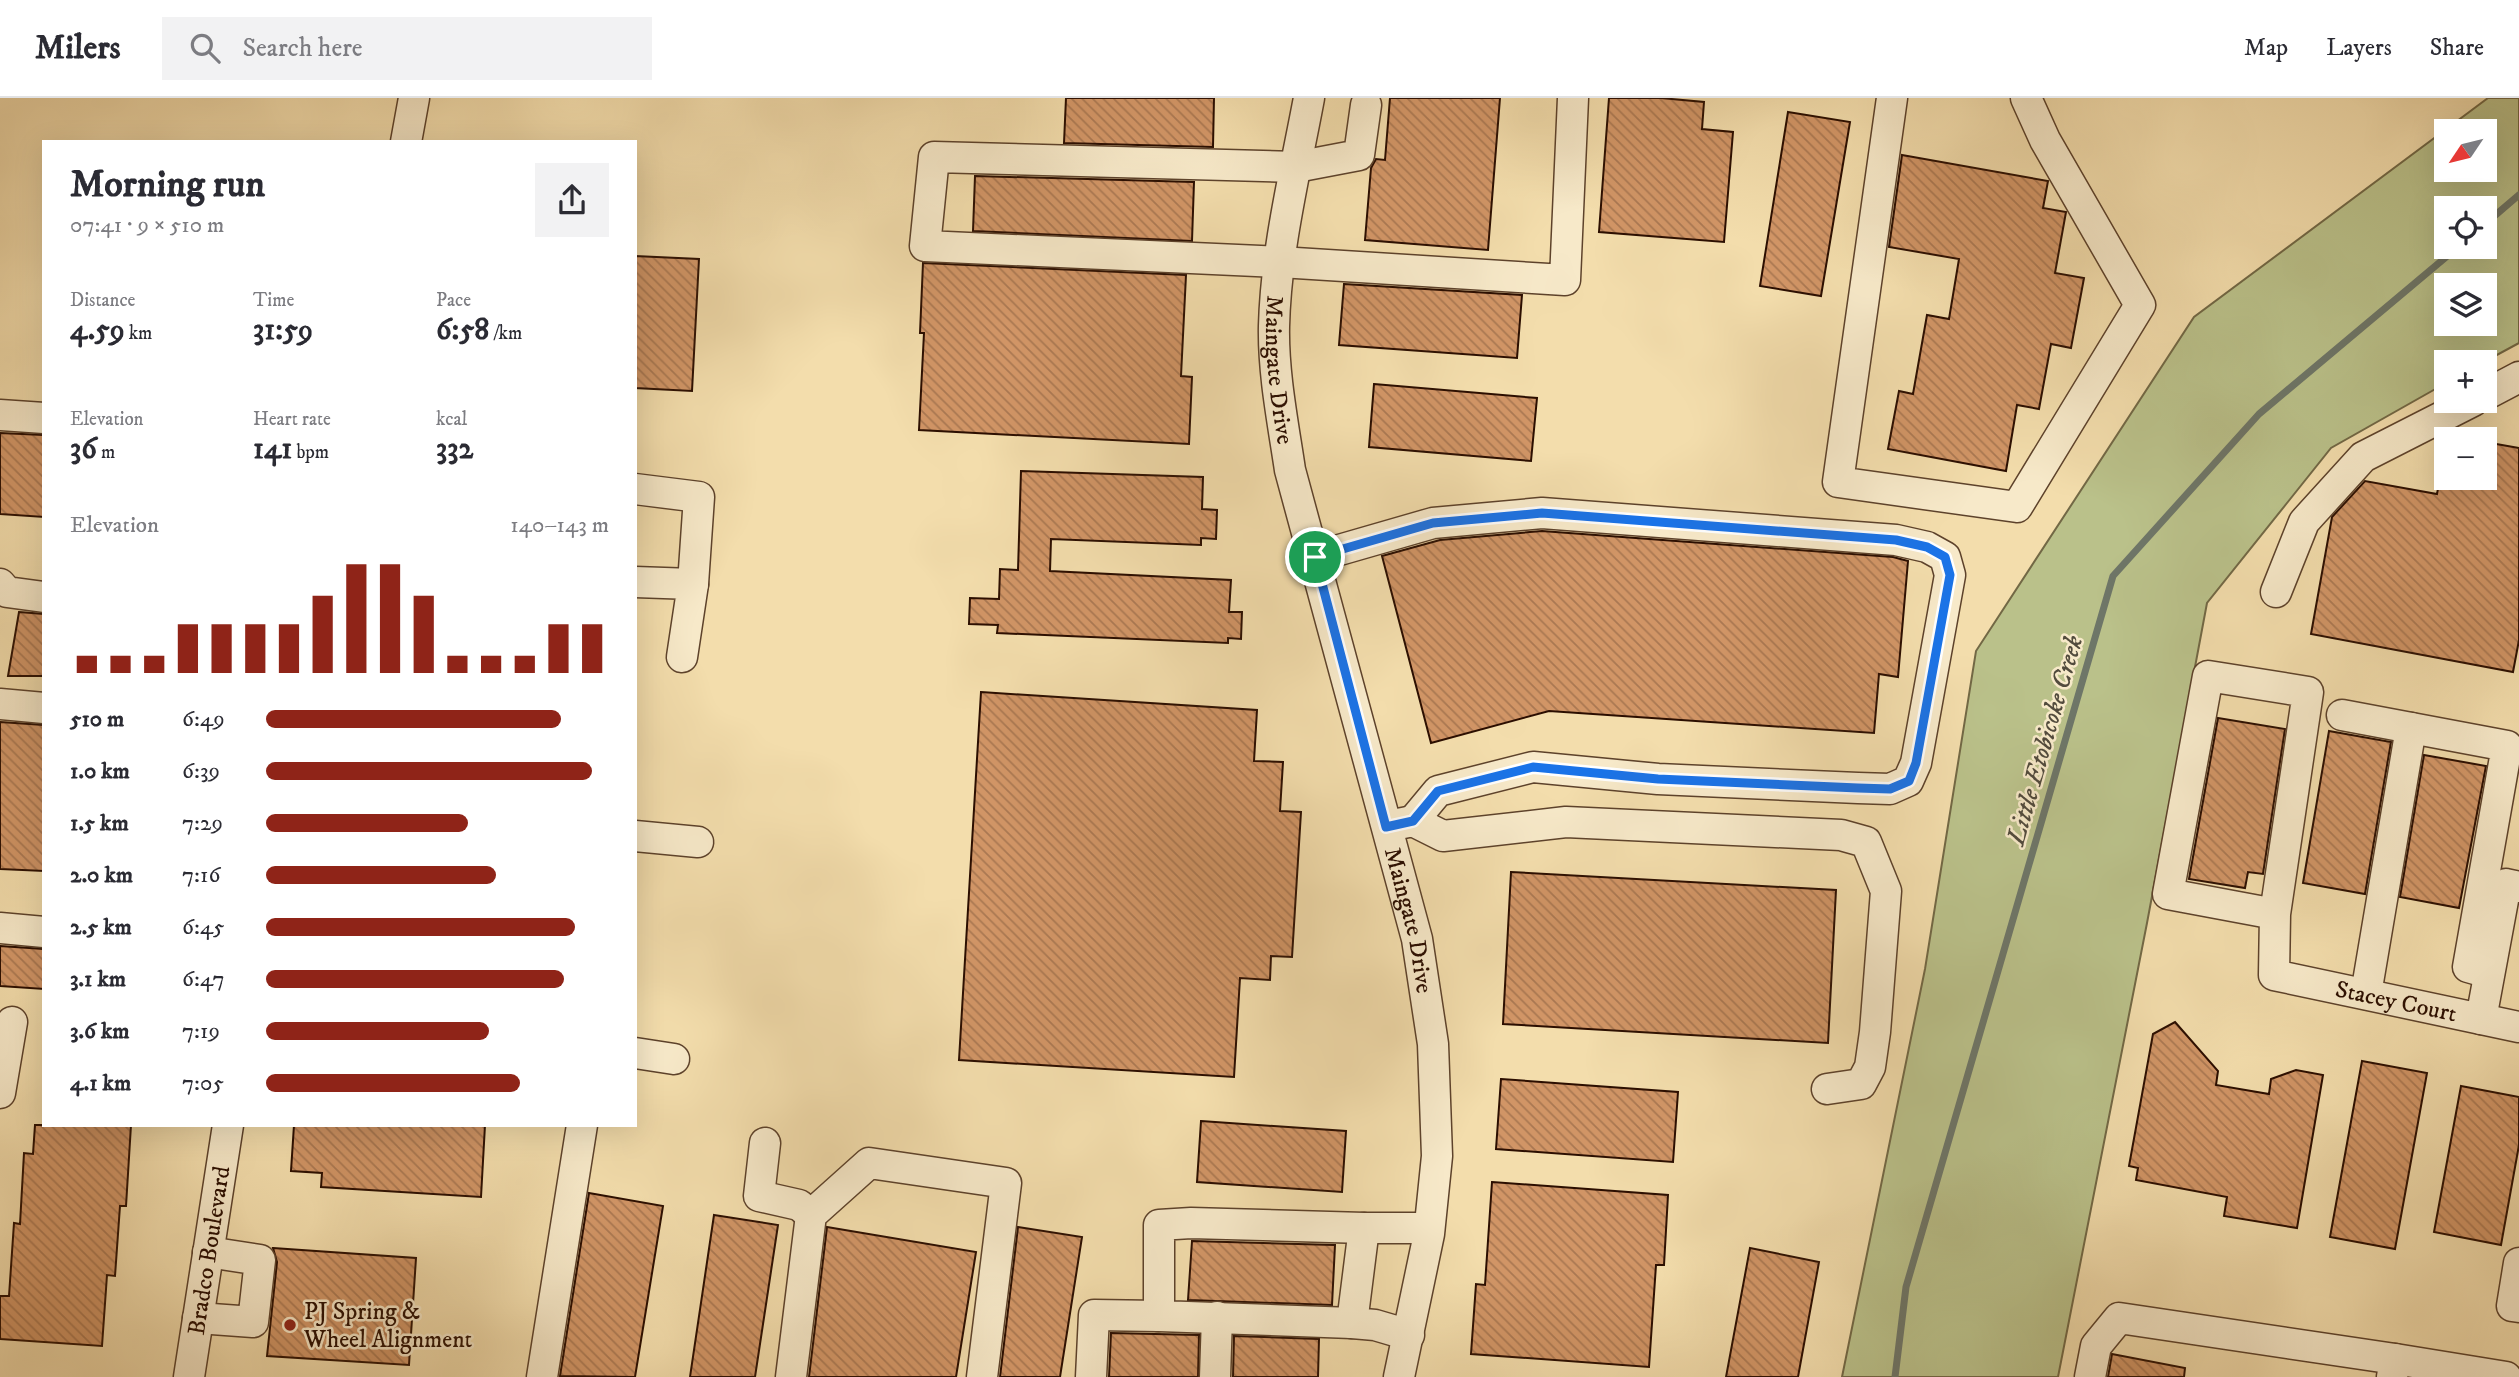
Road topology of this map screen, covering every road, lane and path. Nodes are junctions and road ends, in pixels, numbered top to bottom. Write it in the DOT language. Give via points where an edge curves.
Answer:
graph roads {
  1 [pos="414,98"];
  2 [pos="1309,98"];
  3 [pos="1573,98"];
  4 [pos="1892,98"];
  5 [pos="2026,98"];
  6 [pos="1366,105"];
  7 [pos="406,140"];
  8 [pos="1296,167"];
  9 [pos="1280,262"];
  10 [pos="2519,377"];
  11 [pos="2497,389"];
  12 [pos="2449,413"];
  13 [pos="0,415"];
  14 [pos="42,418"];
  15 [pos="637,489"];
  16 [pos="1315,557"];
  17 [pos="637,582"];
  18 [pos="0,584"];
  19 [pos="693,584"];
  20 [pos="2276,592"];
  21 [pos="42,597"];
  22 [pos="0,610"];
  23 [pos="42,611"];
  24 [pos="682,657"];
  25 [pos="0,704"];
  26 [pos="42,708"];
  27 [pos="2342,715"];
  28 [pos="2411,728"];
  29 [pos="1400,824"];
  30 [pos="637,836"];
  31 [pos="698,842"];
  32 [pos="2519,887"];
  33 [pos="2275,914"];
  34 [pos="0,928"];
  35 [pos="42,932"];
  36 [pos="2490,973"];
  37 [pos="2366,994"];
  38 [pos="2481,1019"];
  39 [pos="12,1022"];
  40 [pos="2519,1027"];
  41 [pos="637,1053"];
  42 [pos="674,1059"];
  43 [pos="1827,1089"];
  44 [pos="0,1093"];
  45 [pos="228,1127"];
  46 [pos="582,1127"];
  47 [pos="765,1143"];
  48 [pos="811,1215"];
  49 [pos="1364,1228"];
  50 [pos="1429,1228"];
  51 [pos="208,1252"];
  52 [pos="2519,1263"];
  53 [pos="2519,1307"];
  54 [pos="1159,1316"];
  55 [pos="1217,1317"];
  56 [pos="198,1318"];
  57 [pos="1352,1323"];
  58 [pos="1409,1335"];
  59 [pos="2394,1368"];
  60 [pos="189,1377"];
  61 [pos="542,1377"];
  62 [pos="790,1377"];
  63 [pos="982,1377"];
  64 [pos="1091,1377"];
  65 [pos="1215,1377"];
  66 [pos="1399,1377"];
  67 [pos="2090,1377"];
  68 [pos="2506,1377"];
  1 -- 7 [label="street"];
  2 -- 8 [label="street, Maingate Drive"];
  3 -- 9 [label="street" via="1565,280"];
  4 -- 5 [label="street" via="1838,482 2017,508 2140,305 2045,140"];
  6 -- 8 [label="street" via="1359,155"];
  8 -- 9 [label="street, Maingate Drive"];
  8 -- 9 [label="street" via="934,157 925,246"];
  9 -- 16 [label="street, Maingate Drive" via="1274,329 1280,402 1290,470"];
  10 -- 11 [label="street"];
  12 -- 20 [label="street" via="2363,457 2304,522"];
  13 -- 14 [label="street"];
  15 -- 19 [label="street" via="699,498"];
  16 -- 29 [label="street, Maingate Drive"];
  16 -- 29 [label="street" via="1433,523 1542,513 1896,540 1927,547 1945,557 1950,575 1909,781 1890,789 1858,788 1658,779 1533,767 1438,791"];
  17 -- 19 [label="street"];
  18 -- 21 [label="street" via="7,592"];
  19 -- 24 [label="street"];
  22 -- 23 [label="street"];
  25 -- 26 [label="street"];
  27 -- 28 [label="street"];
  28 -- 36 [label="street" via="2507,746 2468,967"];
  28 -- 37 [label="street"];
  29 -- 43 [label="street" via="1443,836 1566,822 1841,835 1866,842 1886,891 1870,1067 1861,1084"];
  29 -- 50 [label="street, Maingate Drive" via="1433,1044 1437,1156"];
  30 -- 31 [label="street"];
  32 -- 36 [label="street" via="2506,884"];
  33 -- 33 [label="street" via="2308,692 2208,676 2168,894"];
  33 -- 37 [label="street, Stacey Court" via="2274,975"];
  34 -- 35 [label="street"];
  36 -- 38 [label="street"];
  37 -- 38 [label="street, Stacey Court"];
  38 -- 40 [label="street, Stacey Court"];
  39 -- 44 [label="street"];
  41 -- 42 [label="street"];
  45 -- 51 [label="street, Bradco Boulevard"];
  46 -- 61 [label="street"];
  47 -- 48 [label="street" via="759,1196 799,1205"];
  48 -- 62 [label="street"];
  48 -- 63 [label="street" via="869,1163 1006,1183"];
  49 -- 50 [label="street"];
  49 -- 54 [label="street" via="1159,1225"];
  49 -- 57 [label="street"];
  50 -- 58 [label="street, Maingate Drive"];
  51 -- 56 [label="street, Bradco Boulevard"];
  51 -- 56 [label="street" via="260,1260 253,1322"];
  52 -- 53 [label="street" via="2512,1306"];
  54 -- 55 [label="street"];
  54 -- 64 [label="street" via="1094,1315"];
  55 -- 57 [label="street"];
  55 -- 65 [label="street"];
  56 -- 60 [label="street, Bradco Boulevard"];
  57 -- 58 [label="street"];
  58 -- 66 [label="street, Maingate Drive"];
  59 -- 67 [label="street" via="2119,1318 2096,1346"];
  59 -- 68 [label="street"];
}
